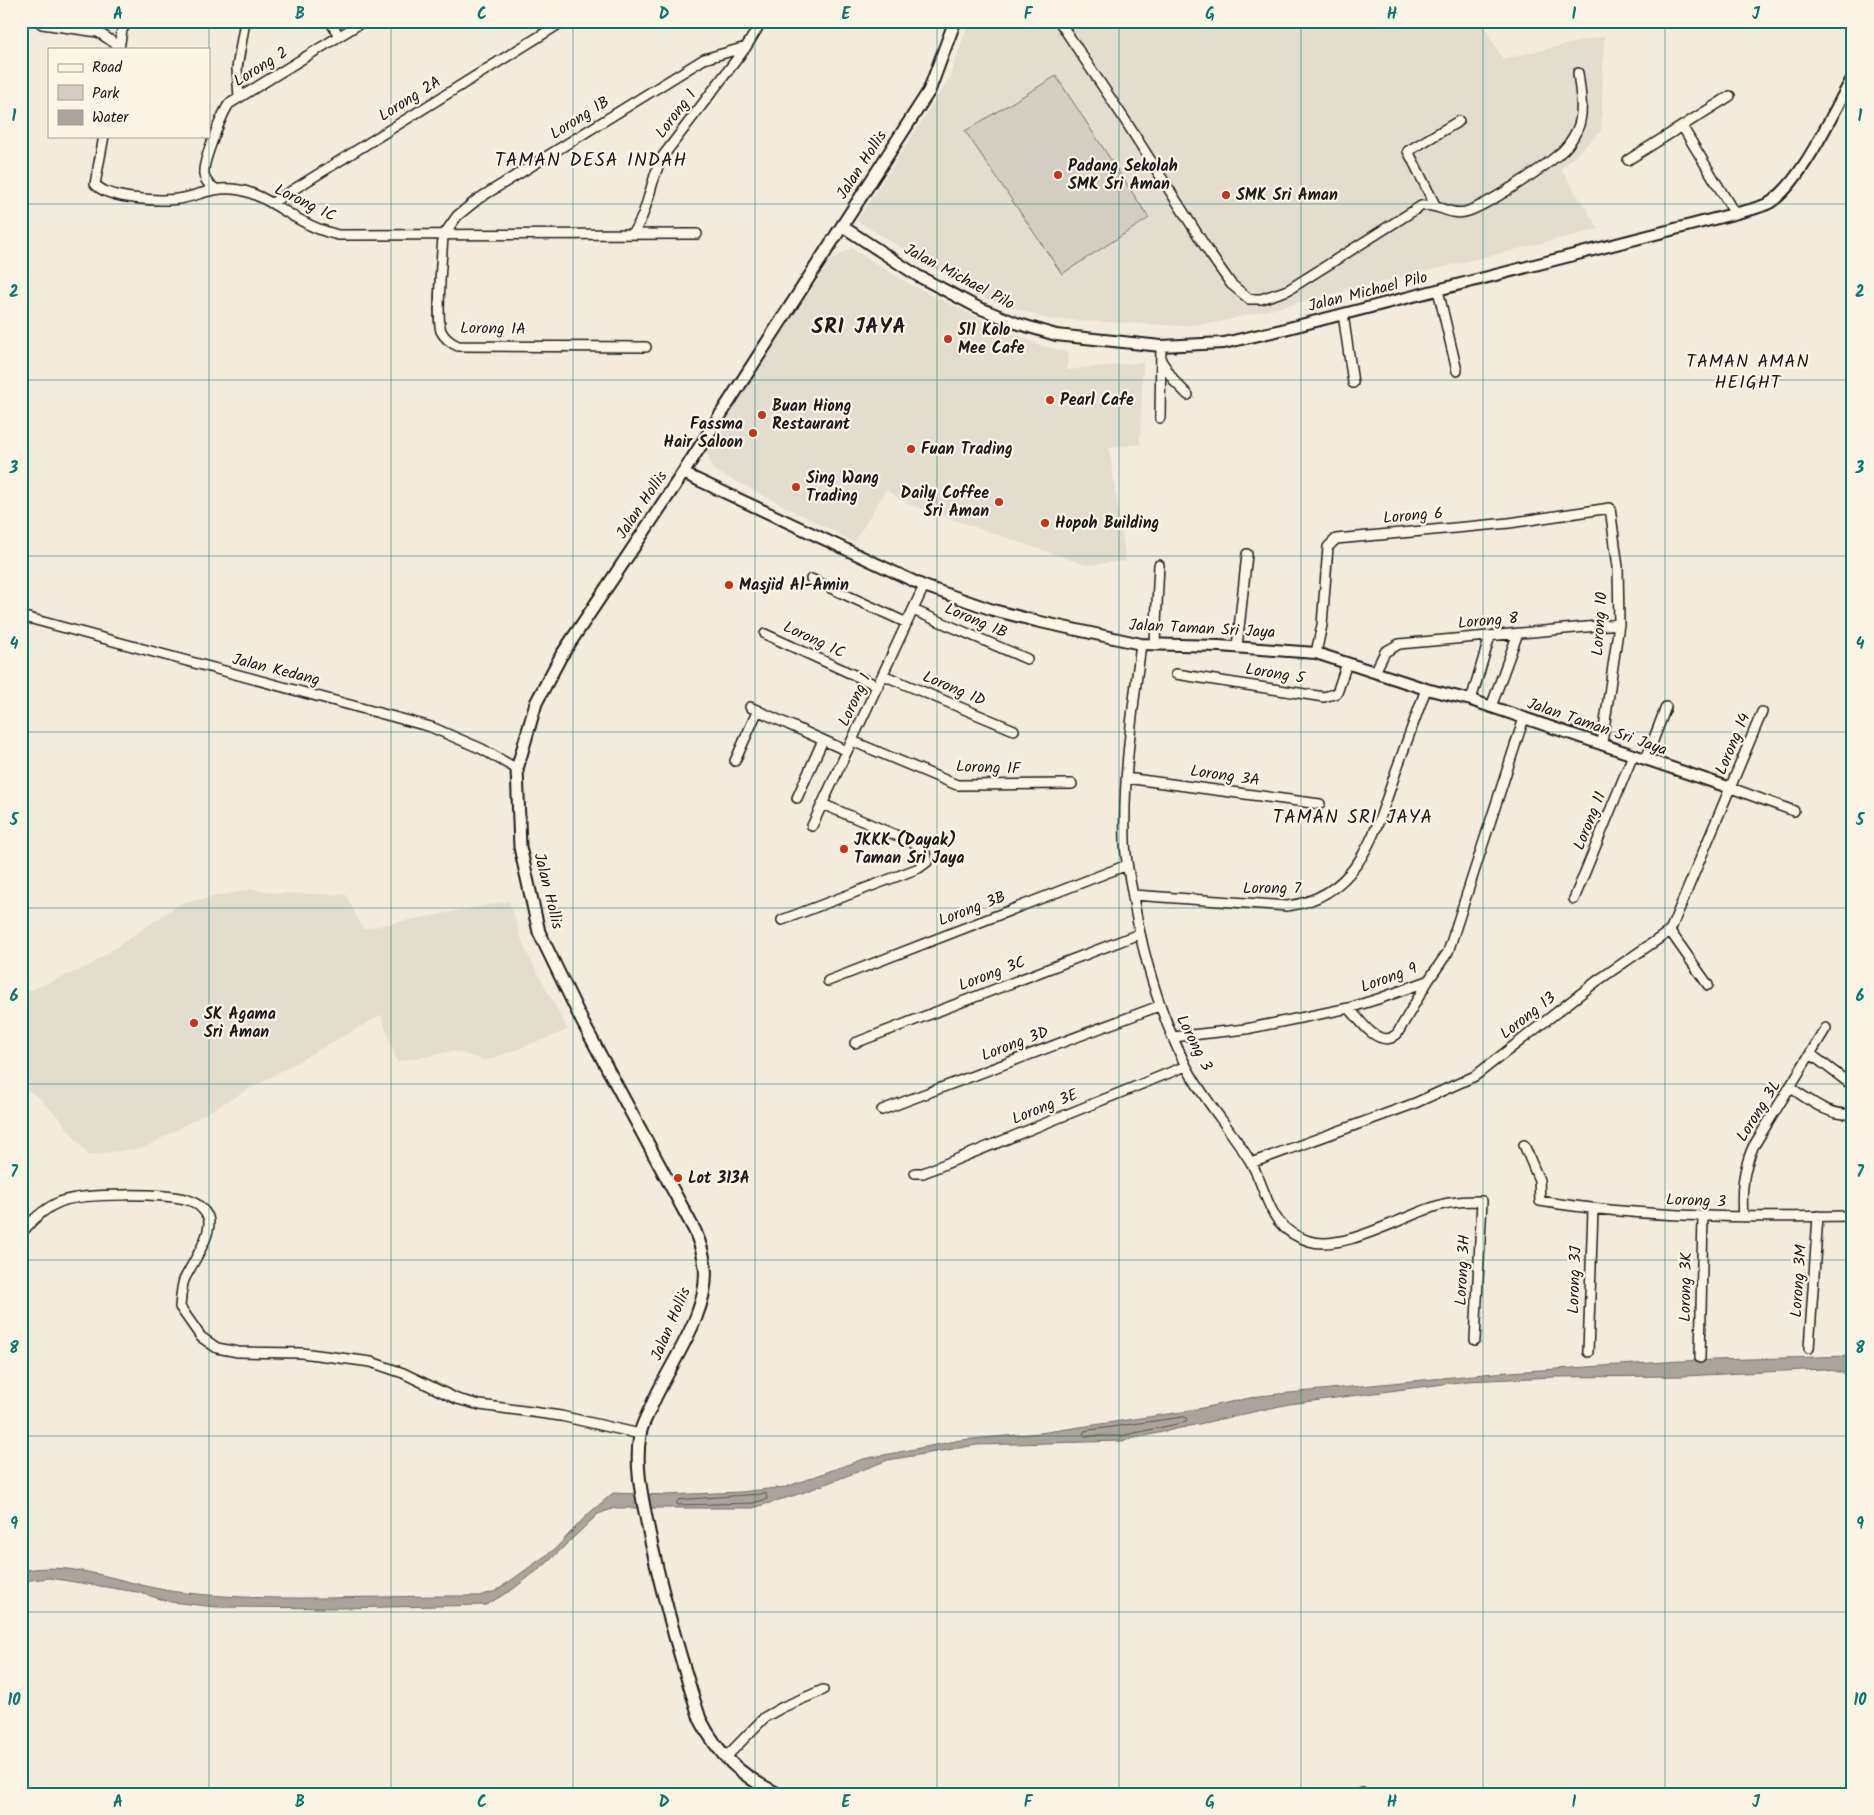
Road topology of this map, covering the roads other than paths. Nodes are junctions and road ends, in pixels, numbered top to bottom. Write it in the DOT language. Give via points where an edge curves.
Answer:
graph roads {
  1 [pos="38,21"];
  2 [pos="128,21"];
  3 [pos="245,21"];
  4 [pos="330,21"];
  5 [pos="364,21"];
  6 [pos="564,21"];
  7 [pos="762,21"];
  8 [pos="955,21"];
  9 [pos="1059,21"];
  10 [pos="339,36"];
  11 [pos="119,47"];
  12 [pos="746,47"];
  13 [pos="1578,73"];
  14 [pos="1853,77"];
  15 [pos="1730,96"];
  16 [pos="239,98"];
  17 [pos="1459,120"];
  18 [pos="1682,126"];
  19 [pos="104,138"];
  20 [pos="1628,160"];
  21 [pos="216,189"];
  22 [pos="272,203"];
  23 [pos="1436,207"];
  24 [pos="1735,214"];
  25 [pos="842,226"];
  26 [pos="631,234"];
  27 [pos="697,234"];
  28 [pos="443,236"];
  29 [pos="1438,290"];
  30 [pos="1343,314"];
  31 [pos="646,346"];
  32 [pos="1162,346"];
  33 [pos="1162,362"];
  34 [pos="1457,371"];
  35 [pos="1353,383"];
  36 [pos="1188,395"];
  37 [pos="1160,418"];
  38 [pos="683,473"];
  39 [pos="1610,508"];
  40 [pos="1247,554"];
  41 [pos="1159,565"];
  42 [pos="811,579"];
  43 [pos="924,586"];
  44 [pos="913,610"];
  45 [pos="21,616"];
  46 [pos="907,623"];
  47 [pos="1619,624"];
  48 [pos="1518,633"];
  49 [pos="766,634"];
  50 [pos="1490,636"];
  51 [pos="1141,644"];
  52 [pos="1155,644"];
  53 [pos="1237,647"];
  54 [pos="1316,653"];
  55 [pos="1027,659"];
  56 [pos="1347,663"];
  57 [pos="1375,672"];
  58 [pos="1176,674"];
  59 [pos="882,675"];
  60 [pos="878,686"];
  61 [pos="1426,689"];
  62 [pos="1471,700"];
  63 [pos="1491,707"];
  64 [pos="1666,707"];
  65 [pos="1762,712"];
  66 [pos="1524,718"];
  67 [pos="1014,730"];
  68 [pos="823,740"];
  69 [pos="852,741"];
  70 [pos="1602,743"];
  71 [pos="848,751"];
  72 [pos="1633,755"];
  73 [pos="1646,759"];
  74 [pos="735,761"];
  75 [pos="517,769"];
  76 [pos="1126,778"];
  77 [pos="1072,784"];
  78 [pos="1731,788"];
  79 [pos="796,798"];
  80 [pos="822,804"];
  81 [pos="1320,804"];
  82 [pos="1794,811"];
  83 [pos="812,826"];
  84 [pos="1127,864"];
  85 [pos="1133,896"];
  86 [pos="1574,900"];
  87 [pos="782,920"];
  88 [pos="1670,931"];
  89 [pos="1139,934"];
  90 [pos="828,981"];
  91 [pos="1428,981"];
  92 [pos="1708,985"];
  93 [pos="1159,1006"];
  94 [pos="1349,1008"];
  95 [pos="1826,1028"];
  96 [pos="1173,1037"];
  97 [pos="855,1043"];
  98 [pos="1812,1055"];
  99 [pos="1186,1066"];
  100 [pos="1853,1086"];
  101 [pos="1791,1088"];
  102 [pos="882,1110"];
  103 [pos="1853,1114"];
  104 [pos="1524,1145"];
  105 [pos="1251,1163"];
  106 [pos="916,1173"];
  107 [pos="1482,1202"];
  108 [pos="1593,1210"];
  109 [pos="1818,1216"];
  110 [pos="1853,1216"];
  111 [pos="1703,1217"];
  112 [pos="1743,1217"];
  113 [pos="23,1231"];
  114 [pos="1475,1340"];
  115 [pos="1810,1348"];
  116 [pos="1588,1352"];
  117 [pos="1700,1358"];
  118 [pos="640,1434"];
  119 [pos="823,1690"];
  120 [pos="725,1758"];
  121 [pos="778,1794"];
  1 -- 11 [label="street" via="98,32"];
  2 -- 11 [label="street" via="122,30"];
  3 -- 16 [label="street" via="237,68"];
  4 -- 10 [label="street"];
  5 -- 10 [label="street, Lorong 2"];
  6 -- 22 [label="street, Lorong 2A"];
  7 -- 12 [label="street, Lorong 1"];
  8 -- 25 [label="main road, Jalan Hollis" via="929,91"];
  9 -- 23 [label="street" via="1210,254 1231,284 1249,299 1261,299 1288,290 1413,210 1424,205"];
  10 -- 16 [label="street, Lorong 2"];
  12 -- 26 [label="street, Lorong 1" via="663,156 656,168 639,225"];
  12 -- 28 [label="street, Lorong 1B" via="704,59 478,198 457,216"];
  13 -- 23 [label="street" via="1581,102 1578,128 1560,154 1473,209 1458,213"];
  14 -- 24 [label="street, Jalan Michael Pilo" via="1788,185 1770,202"];
  15 -- 18 [label="street"];
  16 -- 21 [label="street, Lorong 2" via="222,114 204,170 206,180"];
  17 -- 23 [label="street" via="1408,152"];
  18 -- 20 [label="street"];
  18 -- 24 [label="street"];
  19 -- 21 [label="street" via="95,184 102,191 151,199 182,198"];
  21 -- 22 [label="street, Lorong 1C" via="234,189"];
  22 -- 28 [label="street, Lorong 1C" via="302,221 338,236"];
  24 -- 29 [label="street, Jalan Michael Pilo"];
  25 -- 32 [label="street, Jalan Michael Pilo" via="918,276 1016,324 1056,335"];
  25 -- 38 [label="main road, Jalan Hollis"];
  26 -- 27 [label="street"];
  26 -- 28 [label="street"];
  28 -- 31 [label="street, Lorong 1A" via="439,324 452,343 458,346"];
  29 -- 30 [label="street, Jalan Michael Pilo"];
  29 -- 34 [label="street"];
  30 -- 32 [label="street, Jalan Michael Pilo" via="1224,343"];
  30 -- 35 [label="street"];
  32 -- 33 [label="street"];
  33 -- 36 [label="street"];
  33 -- 37 [label="street"];
  38 -- 43 [label="street, Jalan Taman Sri Jaya"];
  38 -- 75 [label="main road, Jalan Hollis" via="562,656 536,703"];
  39 -- 47 [label="street, Lorong 10" via="1618,567"];
  39 -- 54 [label="street, Lorong 6" via="1509,523 1336,539 1328,547 1322,625"];
  40 -- 53 [label="street"];
  41 -- 52 [label="street"];
  42 -- 46 [label="street"];
  43 -- 44 [label="street, Lorong 1"];
  43 -- 51 [label="street, Jalan Taman Sri Jaya" via="1036,621"];
  44 -- 46 [label="street, Lorong 1"];
  44 -- 55 [label="street, Lorong 1B"];
  45 -- 75 [label="street, Jalan Kedang" via="431,727 482,749"];
  46 -- 59 [label="street, Lorong 1"];
  47 -- 48 [label="street, Lorong 8"];
  47 -- 70 [label="street, Lorong 10"];
  48 -- 50 [label="street, Lorong 8"];
  48 -- 63 [label="street"];
  49 -- 60 [label="street, Lorong 1C"];
  50 -- 57 [label="street, Lorong 8" via="1399,644 1385,652"];
  50 -- 62 [label="street"];
  51 -- 52 [label="street, Jalan Taman Sri Jaya"];
  51 -- 76 [label="street, Lorong 3"];
  52 -- 53 [label="street, Jalan Taman Sri Jaya"];
  53 -- 54 [label="street, Jalan Taman Sri Jaya"];
  54 -- 56 [label="street, Jalan Taman Sri Jaya"];
  56 -- 57 [label="street, Jalan Taman Sri Jaya"];
  56 -- 58 [label="street, Lorong 5" via="1337,693 1324,697"];
  57 -- 61 [label="street, Jalan Taman Sri Jaya"];
  59 -- 60 [label="street, Lorong 1"];
  59 -- 67 [label="street, Lorong 1D"];
  60 -- 69 [label="street, Lorong 1"];
  61 -- 62 [label="street, Jalan Taman Sri Jaya"];
  61 -- 85 [label="street, Lorong 7" via="1376,832 1352,872 1326,895 1307,904 1287,906"];
  62 -- 63 [label="street, Jalan Taman Sri Jaya"];
  63 -- 66 [label="street, Jalan Taman Sri Jaya"];
  64 -- 73 [label="street"];
  65 -- 78 [label="street, Lorong 14"];
  66 -- 70 [label="street, Jalan Taman Sri Jaya"];
  66 -- 91 [label="street, Lorong 9" via="1448,952"];
  68 -- 71 [label="street"];
  68 -- 74 [label="street" via="754,709"];
  68 -- 79 [label="street"];
  69 -- 71 [label="street, Lorong 1"];
  69 -- 77 [label="street, Lorong 1F" via="957,785"];
  70 -- 72 [label="street, Jalan Taman Sri Jaya"];
  71 -- 80 [label="street, Lorong 1"];
  72 -- 73 [label="street, Jalan Taman Sri Jaya"];
  72 -- 86 [label="street, Lorong 11"];
  73 -- 78 [label="street, Jalan Taman Sri Jaya"];
  75 -- 118 [label="main road, Jalan Hollis" via="520,847 539,932 583,1023 695,1231 706,1269 704,1292 697,1313"];
  76 -- 81 [label="street, Lorong 3A"];
  76 -- 84 [label="street, Lorong 3"];
  78 -- 82 [label="street"];
  78 -- 88 [label="street"];
  80 -- 83 [label="street, Lorong 1"];
  80 -- 87 [label="street" via="917,844 925,853 927,862 919,868"];
  84 -- 85 [label="street, Lorong 3"];
  84 -- 90 [label="street, Lorong 3B"];
  85 -- 89 [label="street, Lorong 3"];
  88 -- 92 [label="street"];
  88 -- 105 [label="street, Lorong 13" via="1598,981 1475,1076 1413,1104"];
  89 -- 93 [label="street, Lorong 3"];
  89 -- 97 [label="street, Lorong 3C"];
  91 -- 94 [label="street, Lorong 9"];
  91 -- 94 [label="street" via="1397,1034 1391,1038 1375,1034"];
  93 -- 96 [label="street, Lorong 3"];
  93 -- 102 [label="street, Lorong 3D"];
  94 -- 96 [label="street, Lorong 9" via="1246,1029"];
  95 -- 98 [label="street, Lorong 3L"];
  96 -- 99 [label="street, Lorong 3"];
  98 -- 100 [label="street"];
  98 -- 101 [label="street, Lorong 3L"];
  99 -- 105 [label="street, Lorong 3"];
  99 -- 106 [label="street, Lorong 3E"];
  101 -- 103 [label="street" via="1824,1109 1836,1114"];
  101 -- 112 [label="street, Lorong 3L" via="1746,1164 1742,1189"];
  104 -- 108 [label="street, Lorong 3" via="1539,1180 1540,1201"];
  105 -- 107 [label="street, Lorong 3" via="1273,1216 1296,1237 1312,1242 1342,1242 1443,1204"];
  107 -- 114 [label="street, Lorong 3H"];
  108 -- 111 [label="street, Lorong 3"];
  108 -- 116 [label="street, Lorong 3J"];
  109 -- 110 [label="street, Lorong 3"];
  109 -- 112 [label="street, Lorong 3"];
  109 -- 115 [label="street, Lorong 3M"];
  111 -- 112 [label="street, Lorong 3"];
  111 -- 117 [label="street, Lorong 3K"];
  113 -- 118 [label="street" via="42,1212 72,1198 141,1196 189,1200 204,1211 209,1226 184,1282 180,1307 201,1337 213,1346 228,1351 302,1353 371,1362 404,1373 457,1399 561,1416"];
  118 -- 120 [label="main road, Jalan Hollis" via="638,1464 641,1491 655,1567 700,1719 710,1740"];
  119 -- 120 [label="street" via="765,1717"];
  120 -- 121 [label="main road, Jalan Hollis" via="752,1781"];
}
